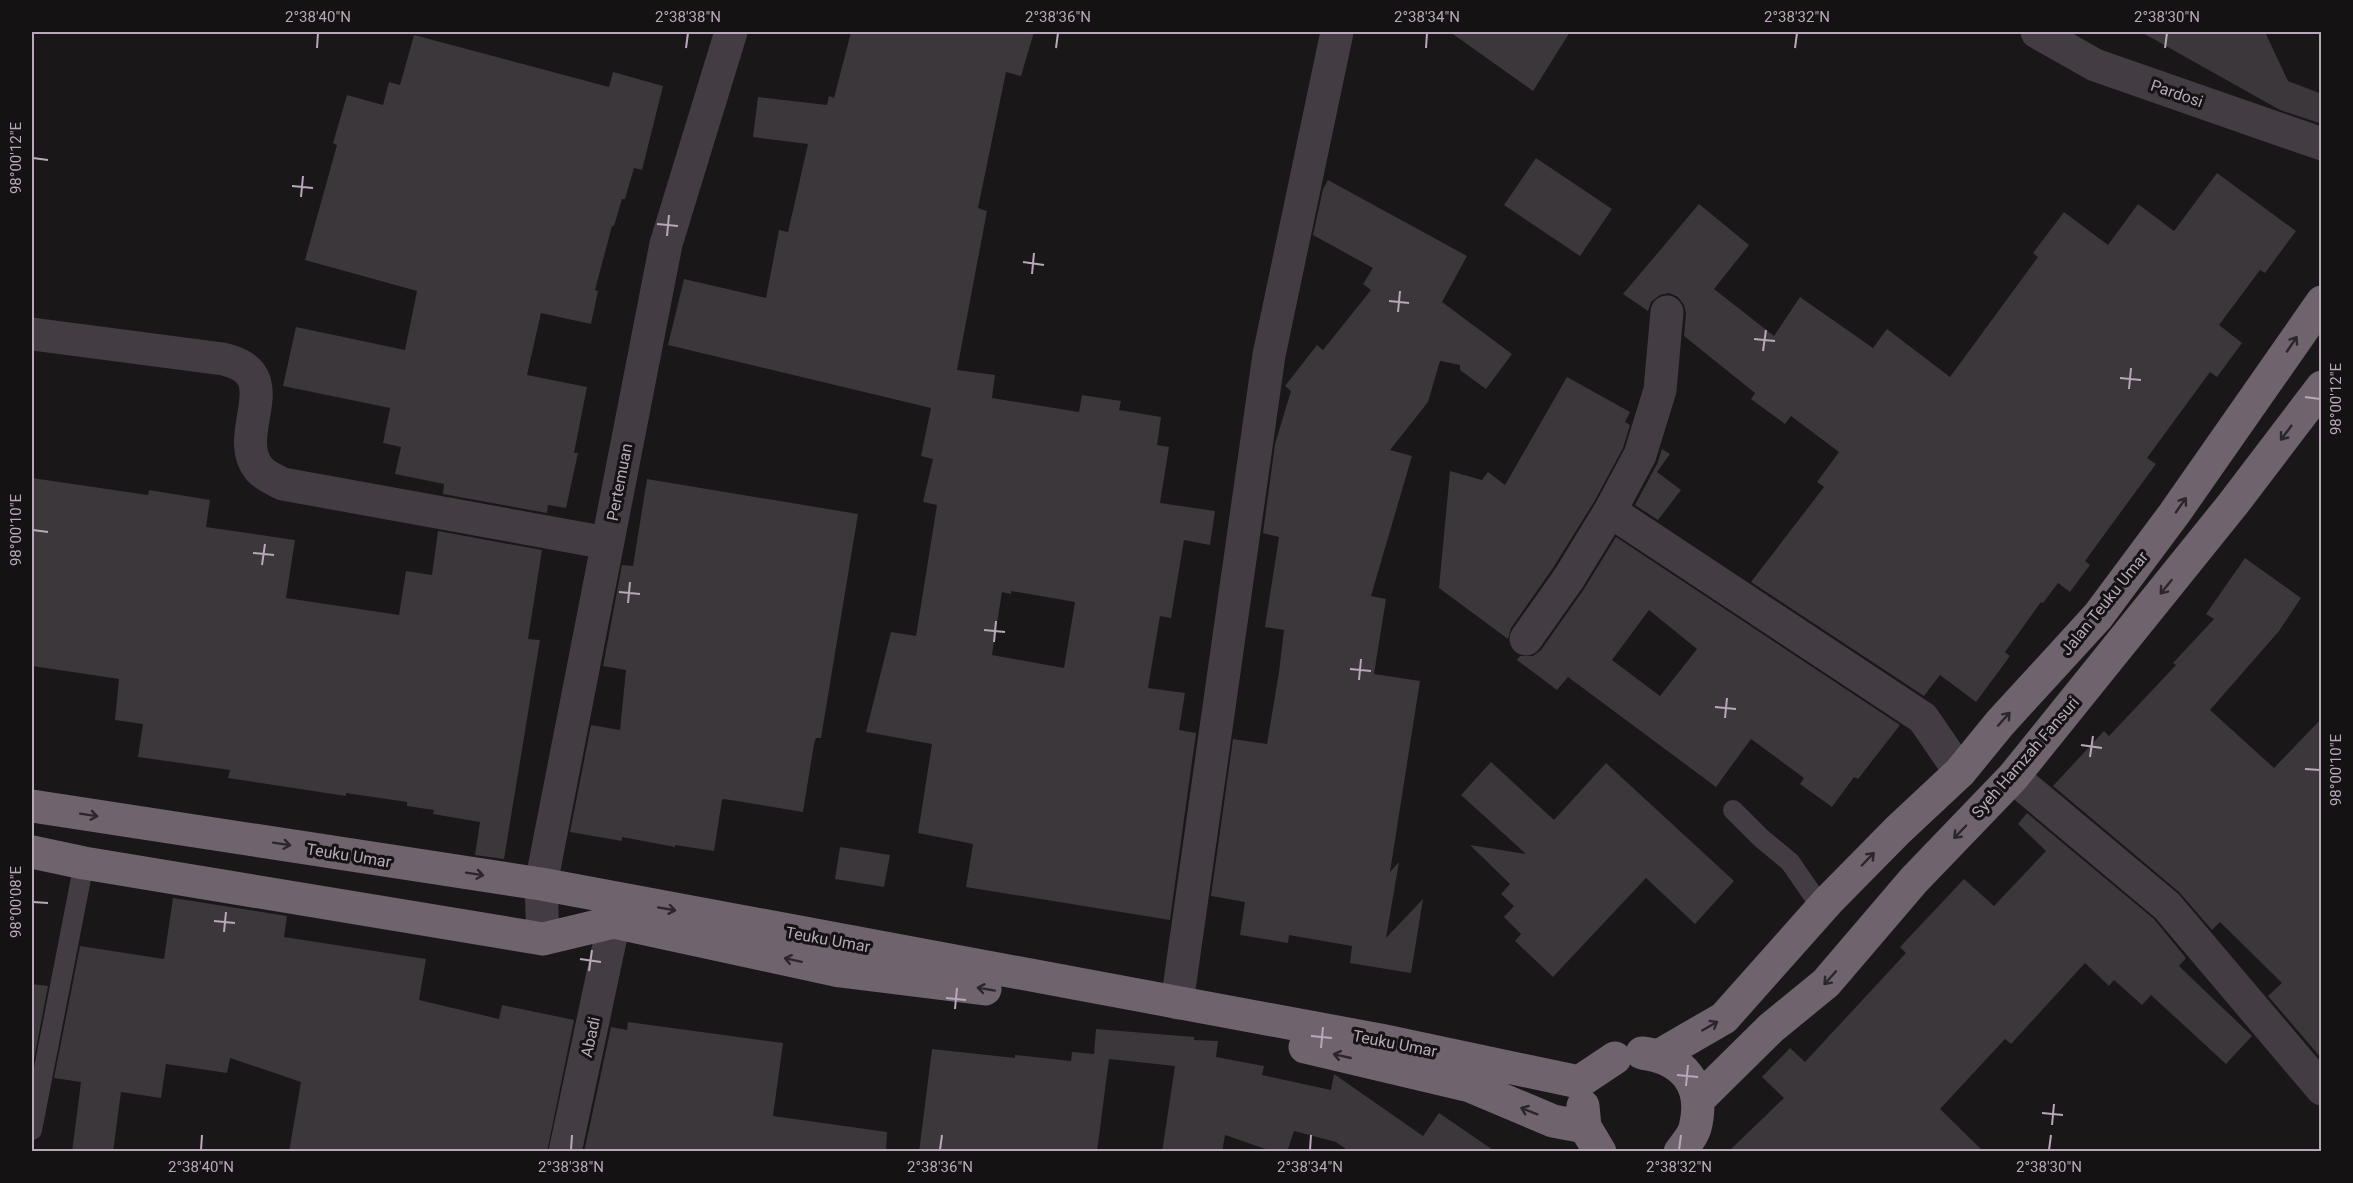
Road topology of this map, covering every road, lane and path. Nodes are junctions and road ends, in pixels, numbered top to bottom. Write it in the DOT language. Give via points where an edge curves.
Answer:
graph roads {
  1 [pos="731,32"];
  2 [pos="1337,32"];
  3 [pos="2037,32"];
  4 [pos="2322,144"];
  5 [pos="2322,302"];
  6 [pos="1667,312"];
  7 [pos="32,334"];
  8 [pos="2322,387"];
  9 [pos="1610,511"];
  10 [pos="607,543"];
  11 [pos="1526,639"];
  12 [pos="1960,772"];
  13 [pos="2013,777"];
  14 [pos="32,806"];
  15 [pos="1733,810"];
  16 [pos="32,852"];
  17 [pos="84,862"];
  18 [pos="541,885"];
  19 [pos="1827,901"];
  20 [pos="614,922"];
  21 [pos="543,939"];
  22 [pos="1177,1003"];
  23 [pos="1660,1055"];
  24 [pos="1615,1058"];
  25 [pos="2322,1089"];
  26 [pos="1698,1100"];
  27 [pos="32,1130"];
  28 [pos="1592,1139"];
  29 [pos="565,1152"];
  30 [pos="1680,1152"];
  1 -- 10 [label="street, Pertemuan" via="666,244"];
  2 -- 22 [label="street" via="1269,355"];
  3 -- 4 [label="street, Pardosi" via="2095,65"];
  12 -- 5 [label="highway, Jalan Teuku Umar, one-way" via="2098,616"];
  6 -- 9 [label="street" via="1660,390 1640,455"];
  7 -- 10 [label="street" via="223,359 246,367 254,376 256,387 251,447 255,462 261,471 283,484"];
  8 -- 13 [label="highway, Syeh Hamzah Fansuri, one-way"];
  9 -- 11 [label="street"];
  9 -- 12 [label="street" via="1923,718"];
  10 -- 18 [label="street, Pertemuan"];
  19 -- 12 [label="highway, Jalan Teuku Umar, one-way"];
  13 -- 25 [label="street" via="2167,906"];
  13 -- 26 [label="highway, Syeh Hamzah Fansuri, one-way" via="1914,880 1826,983 1771,1028"];
  14 -- 18 [label="highway, Teuku Umar, one-way"];
  15 -- 19 [label="lane" via="1790,862 1819,904"];
  16 -- 17 [label="highway"];
  17 -- 21 [label="highway"];
  17 -- 27 [label="lane"];
  18 -- 21 [label="street, Pertemuan"];
  18 -- 22 [label="highway, Teuku Umar, one-way"];
  23 -- 19 [label="highway, one-way" via="1724,1017"];
  20 -- 21 [label="highway"];
  28 -- 20 [label="highway, one-way" via="1470,1086 1296,1045 966,986 840,971"];
  20 -- 29 [label="street, Abadi"];
  22 -- 24 [label="highway, Teuku Umar" via="1579,1082"];
  23 -- 24 [label="highway" via="1637,1052"];
  23 -- 26 [label="highway" via="1689,1077"];
  24 -- 28 [label="highway" via="1599,1070 1588,1087 1583,1106"];
  26 -- 30 [label="highway" via="1695,1130"];
}
